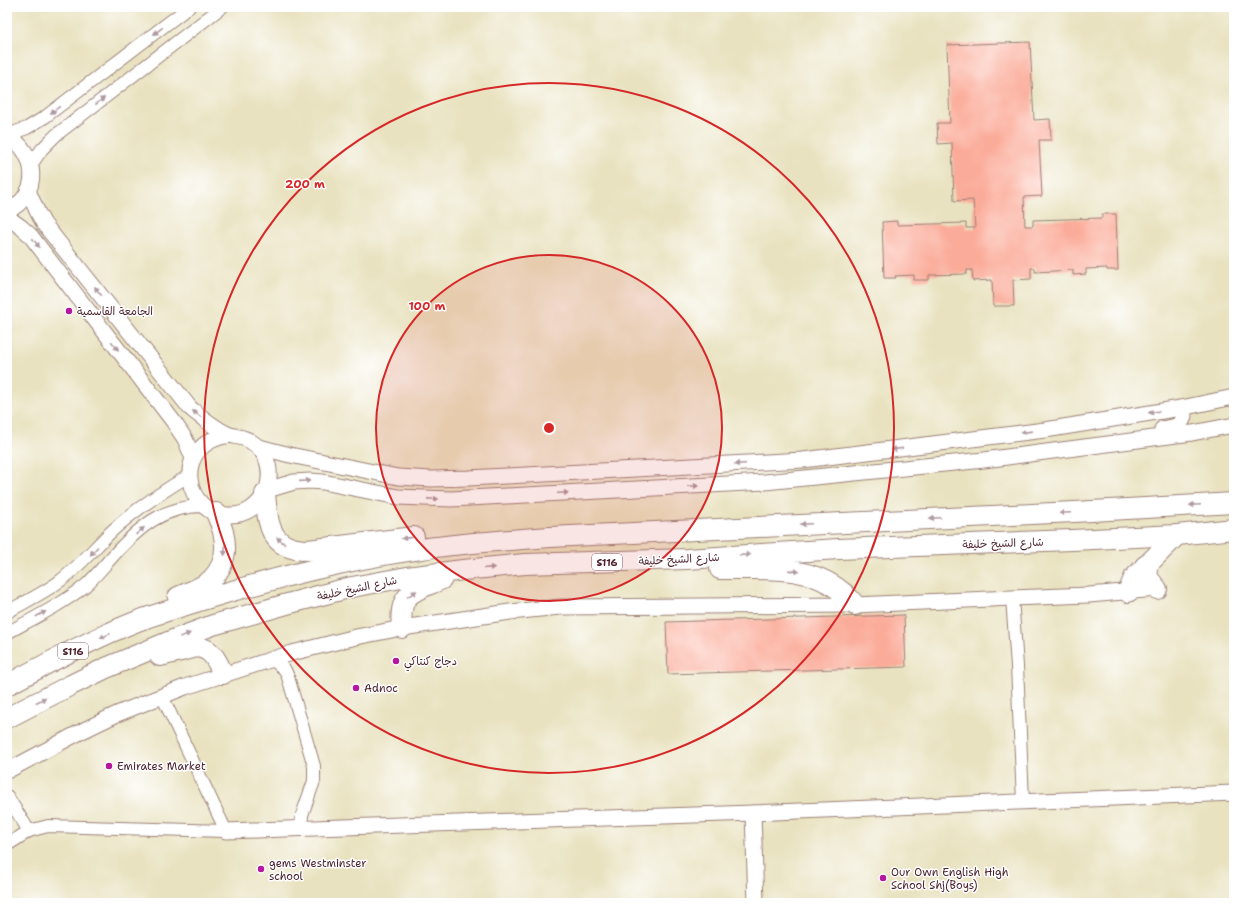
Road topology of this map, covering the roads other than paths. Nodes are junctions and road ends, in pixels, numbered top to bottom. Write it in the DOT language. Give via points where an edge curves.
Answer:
graph roads {
  1 [pos="189,7"];
  2 [pos="222,7"];
  3 [pos="7,135"];
  4 [pos="31,165"];
  5 [pos="28,191"];
  6 [pos="7,211"];
  7 [pos="7,217"];
  8 [pos="1234,397"];
  9 [pos="1182,408"];
  10 [pos="1234,424"];
  11 [pos="230,435"];
  12 [pos="1119,443"];
  13 [pos="258,447"];
  14 [pos="193,458"];
  15 [pos="802,460"];
  16 [pos="190,474"];
  17 [pos="765,482"];
  18 [pos="266,492"];
  19 [pos="1234,503"];
  20 [pos="210,509"];
  21 [pos="1234,529"];
  22 [pos="1177,535"];
  23 [pos="474,542"];
  24 [pos="687,559"];
  25 [pos="1145,566"];
  26 [pos="463,570"];
  27 [pos="1157,589"];
  28 [pos="1128,592"];
  29 [pos="1012,598"];
  30 [pos="855,605"];
  31 [pos="7,612"];
  32 [pos="140,620"];
  33 [pos="402,628"];
  34 [pos="7,632"];
  35 [pos="138,656"];
  36 [pos="272,659"];
  37 [pos="223,674"];
  38 [pos="7,685"];
  39 [pos="162,696"];
  40 [pos="7,718"];
  41 [pos="7,771"];
  42 [pos="1234,793"];
  43 [pos="7,796"];
  44 [pos="1023,801"];
  45 [pos="753,813"];
  46 [pos="301,829"];
  47 [pos="29,831"];
  48 [pos="226,831"];
  49 [pos="7,845"];
  50 [pos="756,903"];
  1 -- 3 [label="street, one-way" via="45,117 27,128"];
  4 -- 2 [label="street, one-way" via="56,135"];
  3 -- 4 [label="street" via="23,147"];
  4 -- 5 [label="street"];
  5 -- 6 [label="street" via="21,201"];
  11 -- 5 [label="street, one-way" via="190,408 44,224"];
  7 -- 14 [label="street, one-way" via="30,235 59,272 173,421"];
  8 -- 9 [label="street"];
  9 -- 12 [label="street" via="1184,420 1178,426 1140,434"];
  9 -- 15 [label="street, one-way" via="1045,430"];
  10 -- 12 [label="street" via="1192,433"];
  11 -- 13 [label="street" via="245,438"];
  11 -- 14 [label="street" via="208,441"];
  12 -- 17 [label="street" via="984,460"];
  15 -- 13 [label="street, one-way" via="431,479 398,477"];
  13 -- 18 [label="street" via="269,467 270,479"];
  14 -- 16 [label="street"];
  15 -- 17 [label="street" via="764,471 760,478"];
  16 -- 20 [label="street" via="191,486 196,497"];
  16 -- 31 [label="street, one-way" via="122,522 59,582"];
  18 -- 17 [label="street, one-way" via="294,482 310,481 398,497 439,500"];
  18 -- 20 [label="street" via="258,503 239,514 227,515"];
  23 -- 18 [label="highway, one-way" via="427,536 308,550 292,548 278,540 269,526"];
  19 -- 23 [label="highway, S116, one-way"];
  20 -- 32 [label="highway, one-way" via="223,527 226,541 225,555 220,568 211,580 200,588 164,604"];
  34 -- 20 [label="street, one-way" via="80,590 129,540 160,516 189,506"];
  21 -- 22 [label="highway, شارع الشيخ خليفة / S116"];
  24 -- 22 [label="highway, شارع الشيخ خليفة / S116, one-way" via="838,549"];
  22 -- 25 [label="highway"];
  23 -- 32 [label="highway, S116" via="392,553 323,567 238,589"];
  26 -- 24 [label="highway, شارع الشيخ خليفة / S116, one-way" via="525,564"];
  24 -- 30 [label="highway, one-way" via="712,568 807,573 832,584"];
  25 -- 27 [label="highway" via="1149,579"];
  25 -- 28 [label="highway" via="1132,581"];
  33 -- 26 [label="highway, one-way" via="400,610 410,594"];
  35 -- 26 [label="highway, شارع الشيخ خليفة / S116, one-way" via="213,625 287,604 373,583"];
  27 -- 28 [label="street"];
  28 -- 29 [label="street"];
  29 -- 30 [label="street"];
  29 -- 44 [label="street"];
  30 -- 33 [label="street" via="560,607"];
  32 -- 38 [label="highway, S116, one-way" via="65,654"];
  33 -- 36 [label="street" via="333,642"];
  35 -- 37 [label="highway" via="159,657 202,648 213,654"];
  40 -- 35 [label="highway, شارع الشيخ خليفة / S116, one-way" via="106,668"];
  36 -- 37 [label="street"];
  36 -- 46 [label="street" via="285,670 288,677 314,766 314,781 302,815"];
  37 -- 39 [label="street"];
  39 -- 41 [label="street" via="84,730"];
  39 -- 48 [label="street"];
  42 -- 44 [label="street"];
  43 -- 47 [label="street"];
  44 -- 45 [label="street"];
  45 -- 46 [label="street"];
  45 -- 50 [label="street"];
  46 -- 48 [label="street"];
  47 -- 48 [label="street" via="58,825"];
  47 -- 49 [label="street"];
}
